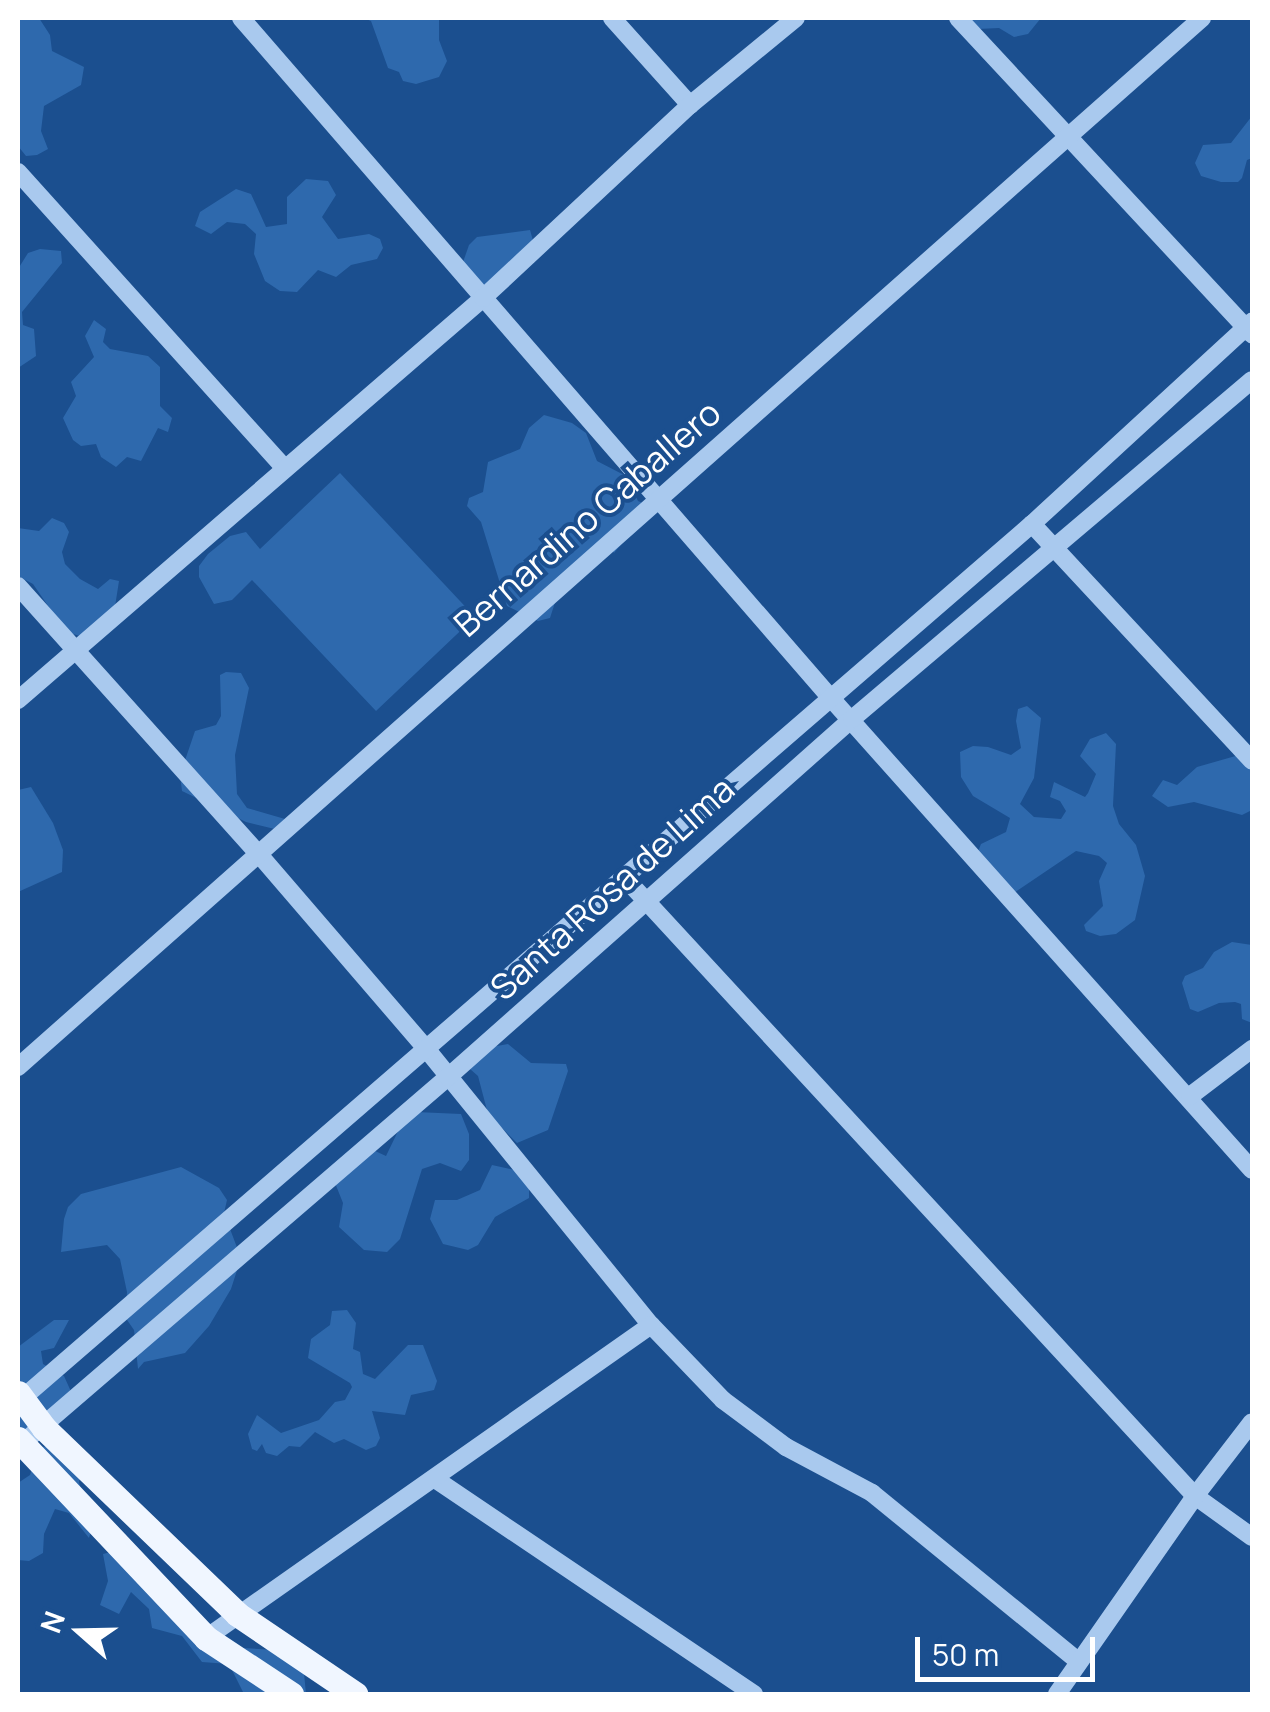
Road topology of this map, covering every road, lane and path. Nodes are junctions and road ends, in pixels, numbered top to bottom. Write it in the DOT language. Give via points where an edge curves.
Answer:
graph roads {
  1 [pos="241,18"];
  2 [pos="612,18"];
  3 [pos="796,18"];
  4 [pos="958,18"];
  5 [pos="1202,18"];
  6 [pos="690,105"];
  7 [pos="1065,137"];
  8 [pos="18,172"];
  9 [pos="483,298"];
  10 [pos="1250,328"];
  11 [pos="1252,380"];
  12 [pos="283,466"];
  13 [pos="659,498"];
  14 [pos="1032,524"];
  15 [pos="1054,550"];
  16 [pos="18,586"];
  17 [pos="74,649"];
  18 [pos="830,696"];
  19 [pos="18,700"];
  20 [pos="852,719"];
  21 [pos="1252,761"];
  22 [pos="257,852"];
  23 [pos="624,877"];
  24 [pos="648,902"];
  25 [pos="1252,1049"];
  26 [pos="428,1051"];
  27 [pos="18,1068"];
  28 [pos="448,1077"];
  29 [pos="1190,1096"];
  30 [pos="1252,1170"];
  31 [pos="650,1325"];
  32 [pos="19,1398"];
  33 [pos="1252,1422"];
  34 [pos="44,1428"];
  35 [pos="19,1444"];
  36 [pos="435,1479"];
  37 [pos="1195,1496"];
  38 [pos="1252,1537"];
  39 [pos="237,1614"];
  40 [pos="206,1638"];
  41 [pos="1078,1661"];
  42 [pos="291,1694"];
  43 [pos="355,1694"];
  44 [pos="754,1694"];
  45 [pos="1057,1694"];
  1 -- 9 [label="street"];
  2 -- 6 [label="street"];
  3 -- 6 [label="street"];
  4 -- 7 [label="street"];
  5 -- 7 [label="street, Bernardino Caballero"];
  6 -- 9 [label="street"];
  7 -- 10 [label="street"];
  7 -- 13 [label="street, Bernardino Caballero"];
  8 -- 12 [label="street"];
  9 -- 12 [label="street"];
  9 -- 13 [label="street"];
  10 -- 14 [label="street"];
  11 -- 15 [label="street, Santa Rosa de Lima"];
  12 -- 17 [label="street"];
  13 -- 18 [label="street"];
  13 -- 22 [label="street, Bernardino Caballero"];
  14 -- 15 [label="street"];
  14 -- 18 [label="street"];
  15 -- 20 [label="street, Santa Rosa de Lima"];
  15 -- 21 [label="street"];
  16 -- 17 [label="street"];
  17 -- 19 [label="street"];
  17 -- 22 [label="street"];
  18 -- 20 [label="street"];
  18 -- 23 [label="street"];
  20 -- 24 [label="street, Santa Rosa de Lima"];
  20 -- 29 [label="street"];
  22 -- 26 [label="street"];
  22 -- 27 [label="street, Bernardino Caballero"];
  23 -- 24 [label="street"];
  23 -- 26 [label="street"];
  24 -- 28 [label="street, Santa Rosa de Lima"];
  24 -- 37 [label="street"];
  25 -- 29 [label="street"];
  26 -- 28 [label="street"];
  26 -- 32 [label="street"];
  28 -- 31 [label="street"];
  28 -- 34 [label="street, Santa Rosa de Lima"];
  29 -- 30 [label="street"];
  31 -- 36 [label="street"];
  31 -- 41 [label="street" via="724,1400 786,1447 872,1493"];
  32 -- 34 [label="main road"];
  33 -- 37 [label="street"];
  34 -- 35 [label="street, Santa Rosa de Lima"];
  34 -- 39 [label="main road"];
  35 -- 40 [label="main road"];
  36 -- 39 [label="street"];
  36 -- 44 [label="street"];
  37 -- 38 [label="street"];
  37 -- 41 [label="street"];
  39 -- 40 [label="street"];
  39 -- 43 [label="main road"];
  40 -- 42 [label="main road"];
  41 -- 45 [label="street"];
}
